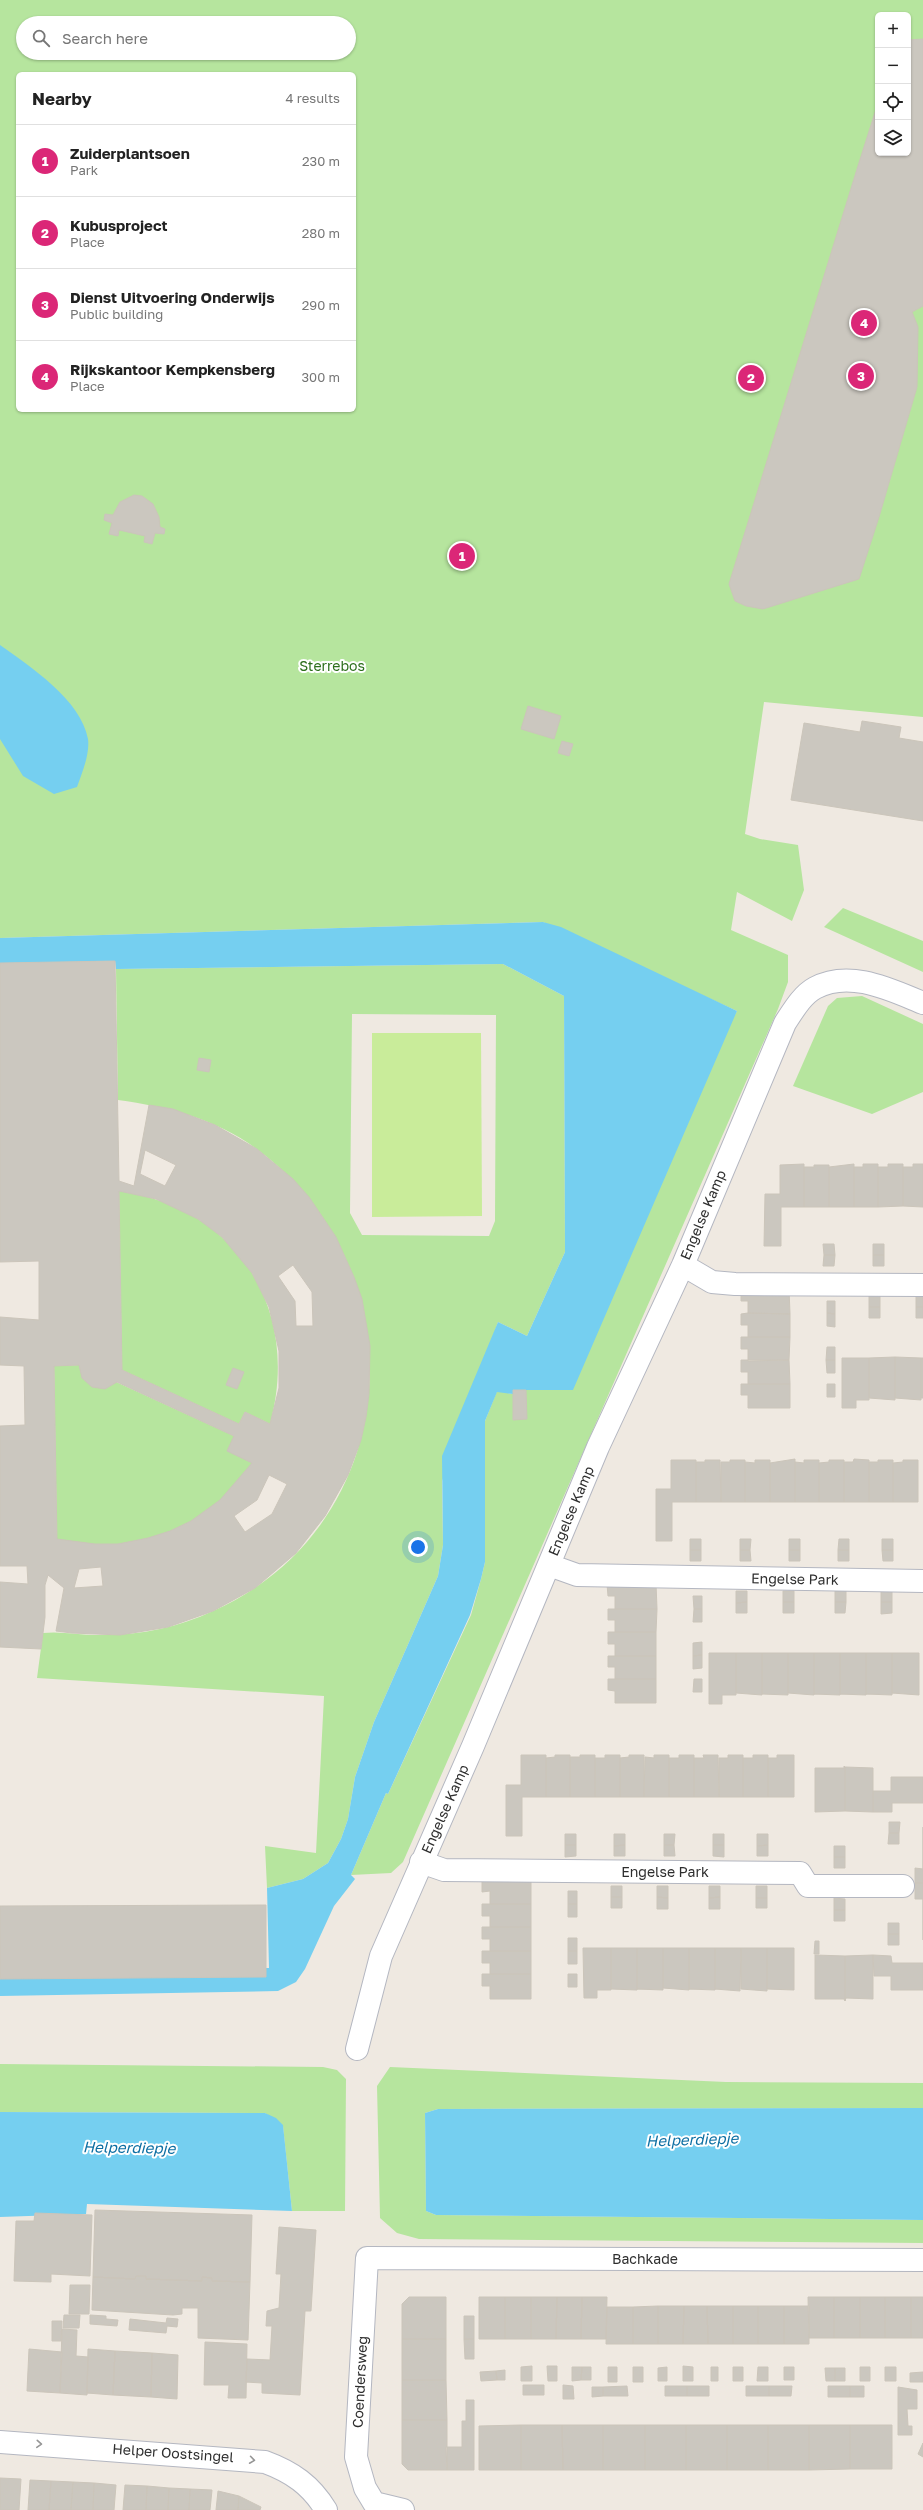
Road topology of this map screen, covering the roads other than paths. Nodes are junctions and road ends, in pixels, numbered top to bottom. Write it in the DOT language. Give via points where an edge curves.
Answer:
graph roads {
  1 [pos="923,1003"];
  2 [pos="683,1264"];
  3 [pos="923,1285"];
  4 [pos="549,1565"];
  5 [pos="923,1581"];
  6 [pos="421,1862"];
  7 [pos="903,1886"];
  8 [pos="357,2049"];
  9 [pos="367,2258"];
  10 [pos="923,2260"];
  11 [pos="0,2442"];
  12 [pos="326,2510"];
  13 [pos="403,2510"];
  1 -- 2 [label="street, Engelse Kamp" via="870,982 840,982 816,988 799,1004 785,1023"];
  2 -- 3 [label="street" via="712,1282"];
  2 -- 4 [label="street, Engelse Kamp" via="598,1447"];
  4 -- 5 [label="street, Engelse Park" via="577,1575"];
  4 -- 6 [label="street, Engelse Kamp"];
  6 -- 7 [label="street, Engelse Park" via="450,1870 800,1873 808,1886"];
  6 -- 8 [label="street, Engelse Kamp" via="381,1956"];
  9 -- 10 [label="street, Bachkade"];
  9 -- 13 [label="street, Coendersweg" via="356,2457 363,2483 374,2503"];
  11 -- 12 [label="street, Helper Oostsingel, one-way" via="265,2462 302,2480 319,2498"];
}
